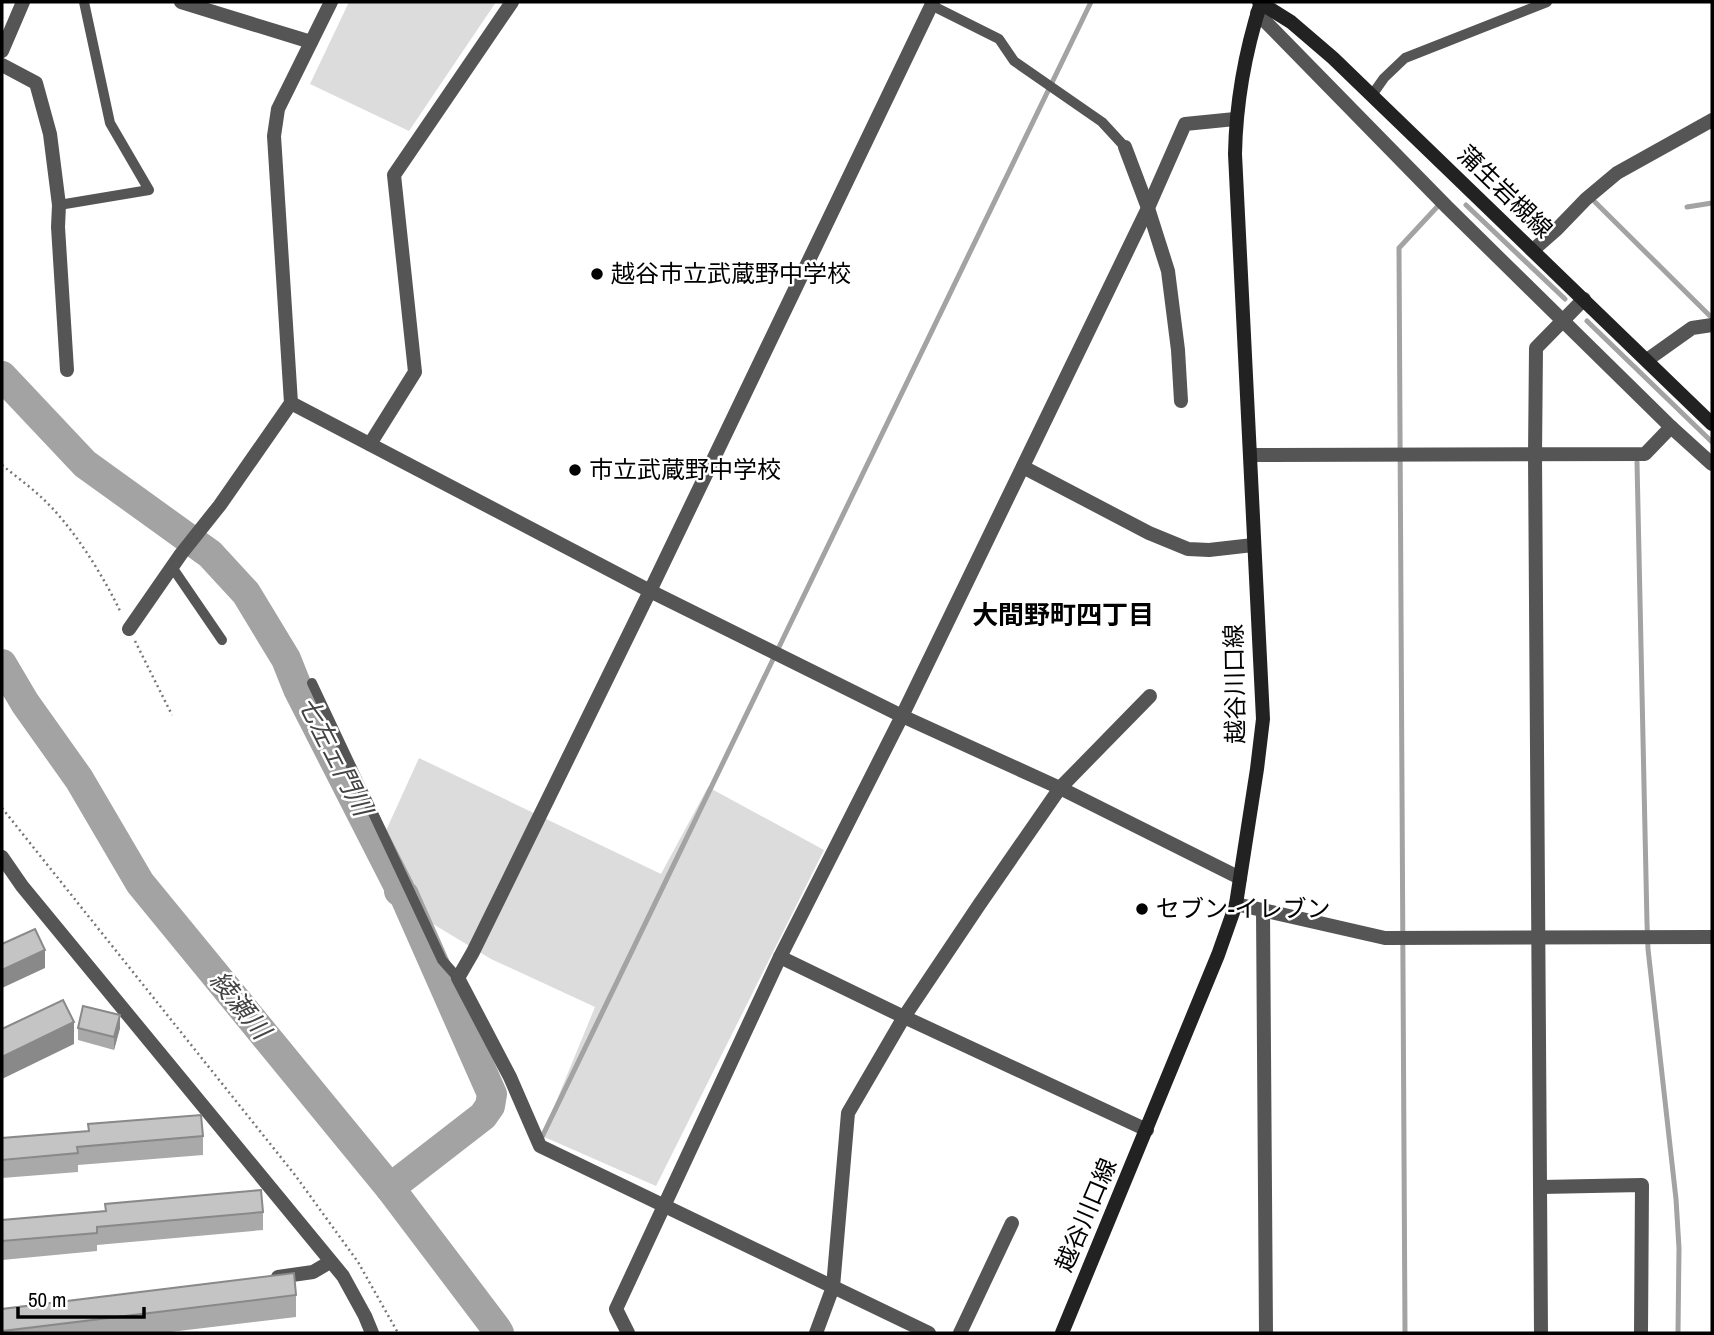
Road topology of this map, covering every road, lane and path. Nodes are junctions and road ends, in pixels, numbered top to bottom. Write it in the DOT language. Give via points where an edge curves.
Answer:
graph roads {
  1 [pos="23,2"];
  2 [pos="84,2"];
  3 [pos="181,2"];
  4 [pos="331,2"];
  5 [pos="512,2"];
  6 [pos="929,3"];
  7 [pos="1542,3"];
  8 [pos="1259,5"];
  9 [pos="311,42"];
  10 [pos="2,51"];
  11 [pos="2,65"];
  12 [pos="1372,95"];
  13 [pos="1235,119"];
  14 [pos="1712,120"];
  15 [pos="1125,147"];
  16 [pos="58,205"];
  17 [pos="1149,208"];
  18 [pos="1533,250"];
  19 [pos="1584,299"];
  20 [pos="1563,320"];
  21 [pos="1712,325"];
  22 [pos="1647,360"];
  23 [pos="67,370"];
  24 [pos="1181,401"];
  25 [pos="292,403"];
  26 [pos="1712,424"];
  27 [pos="1671,427"];
  28 [pos="370,444"];
  29 [pos="1535,454"];
  30 [pos="1250,455"];
  31 [pos="1712,464"];
  32 [pos="2,465"];
  33 [pos="1023,467"];
  34 [pos="1253,545"];
  35 [pos="172,567"];
  36 [pos="650,591"];
  37 [pos="129,629"];
  38 [pos="222,640"];
  39 [pos="312,683"];
  40 [pos="1150,695"];
  41 [pos="172,715"];
  42 [pos="902,716"];
  43 [pos="1059,788"];
  44 [pos="2,808"];
  45 [pos="2,857"];
  46 [pos="1240,878"];
  47 [pos="1236,904"];
  48 [pos="1263,910"];
  49 [pos="1538,937"];
  50 [pos="1712,937"];
  51 [pos="780,957"];
  52 [pos="458,978"];
  53 [pos="904,1017"];
  54 [pos="1147,1130"];
  55 [pos="1541,1187"];
  56 [pos="663,1205"];
  57 [pos="1012,1223"];
  58 [pos="330,1262"];
  59 [pos="259,1279"];
  60 [pos="834,1287"];
  61 [pos="372,1333"];
  62 [pos="398,1333"];
  63 [pos="628,1333"];
  64 [pos="816,1333"];
  65 [pos="929,1333"];
  66 [pos="960,1333"];
  67 [pos="1062,1333"];
  68 [pos="1266,1333"];
  69 [pos="1541,1333"];
  70 [pos="1641,1333"];
  1 -- 10 [label="street"];
  2 -- 16 [label="lane" via="110,123 149,190"];
  3 -- 9 [label="street"];
  4 -- 9 [label="street"];
  5 -- 28 [label="street" via="394,174 415,372"];
  6 -- 15 [label="lane" via="999,39 1014,61 1102,122"];
  6 -- 36 [label="street"];
  7 -- 12 [label="lane" via="1405,58"];
  8 -- 12 [label="main road, 蒲生岩槻線" via="1291,22"];
  8 -- 13 [label="main road, 越谷川口線"];
  8 -- 20 [label="street" via="1447,207"];
  9 -- 25 [label="street" via="278,108 274,136"];
  11 -- 16 [label="street" via="36,83 50,134"];
  12 -- 18 [label="main road, 蒲生岩槻線"];
  13 -- 17 [label="street" via="1185,124"];
  13 -- 30 [label="main road, 越谷川口線"];
  14 -- 18 [label="street" via="1617,173"];
  15 -- 17 [label="street"];
  16 -- 23 [label="street"];
  17 -- 24 [label="street" via="1168,271"];
  17 -- 33 [label="street"];
  18 -- 19 [label="main road, 蒲生岩槻線"];
  19 -- 20 [label="street"];
  19 -- 22 [label="main road, 蒲生岩槻線"];
  20 -- 27 [label="street"];
  20 -- 29 [label="street" via="1536,348"];
  21 -- 22 [label="street" via="1692,328"];
  22 -- 26 [label="main road, 蒲生岩槻線"];
  25 -- 28 [label="street"];
  25 -- 35 [label="street"];
  27 -- 29 [label="street" via="1645,454"];
  27 -- 31 [label="street"];
  28 -- 36 [label="street"];
  29 -- 30 [label="street"];
  29 -- 49 [label="street"];
  30 -- 34 [label="main road, 越谷川口線"];
  32 -- 37 [label="path" via="42,498 71,531 110,590"];
  33 -- 34 [label="street" via="1188,549"];
  33 -- 42 [label="street"];
  34 -- 46 [label="main road, 越谷川口線" via="1263,719"];
  35 -- 37 [label="street"];
  35 -- 38 [label="lane"];
  36 -- 42 [label="street"];
  36 -- 52 [label="street"];
  37 -- 41 [label="path"];
  39 -- 52 [label="lane" via="442,960"];
  40 -- 43 [label="street"];
  42 -- 43 [label="street"];
  42 -- 51 [label="street"];
  43 -- 46 [label="street"];
  43 -- 53 [label="street"];
  44 -- 62 [label="path" via="295,1175 358,1262"];
  45 -- 58 [label="street"];
  46 -- 47 [label="main road, 越谷川口線"];
  47 -- 48 [label="street"];
  47 -- 54 [label="main road, 越谷川口線"];
  48 -- 49 [label="street" via="1385,938"];
  48 -- 68 [label="street"];
  49 -- 50 [label="street"];
  49 -- 55 [label="street"];
  51 -- 53 [label="street"];
  51 -- 56 [label="street"];
  52 -- 56 [label="street" via="540,1146"];
  53 -- 54 [label="street"];
  53 -- 60 [label="street" via="848,1113"];
  54 -- 67 [label="main road, 越谷川口線"];
  55 -- 69 [label="street"];
  55 -- 70 [label="street" via="1642,1185"];
  56 -- 60 [label="street"];
  56 -- 63 [label="street" via="616,1309"];
  57 -- 66 [label="street"];
  58 -- 59 [label="street" via="313,1272"];
  58 -- 61 [label="street" via="343,1276"];
  60 -- 64 [label="street"];
  60 -- 65 [label="street"];
}
